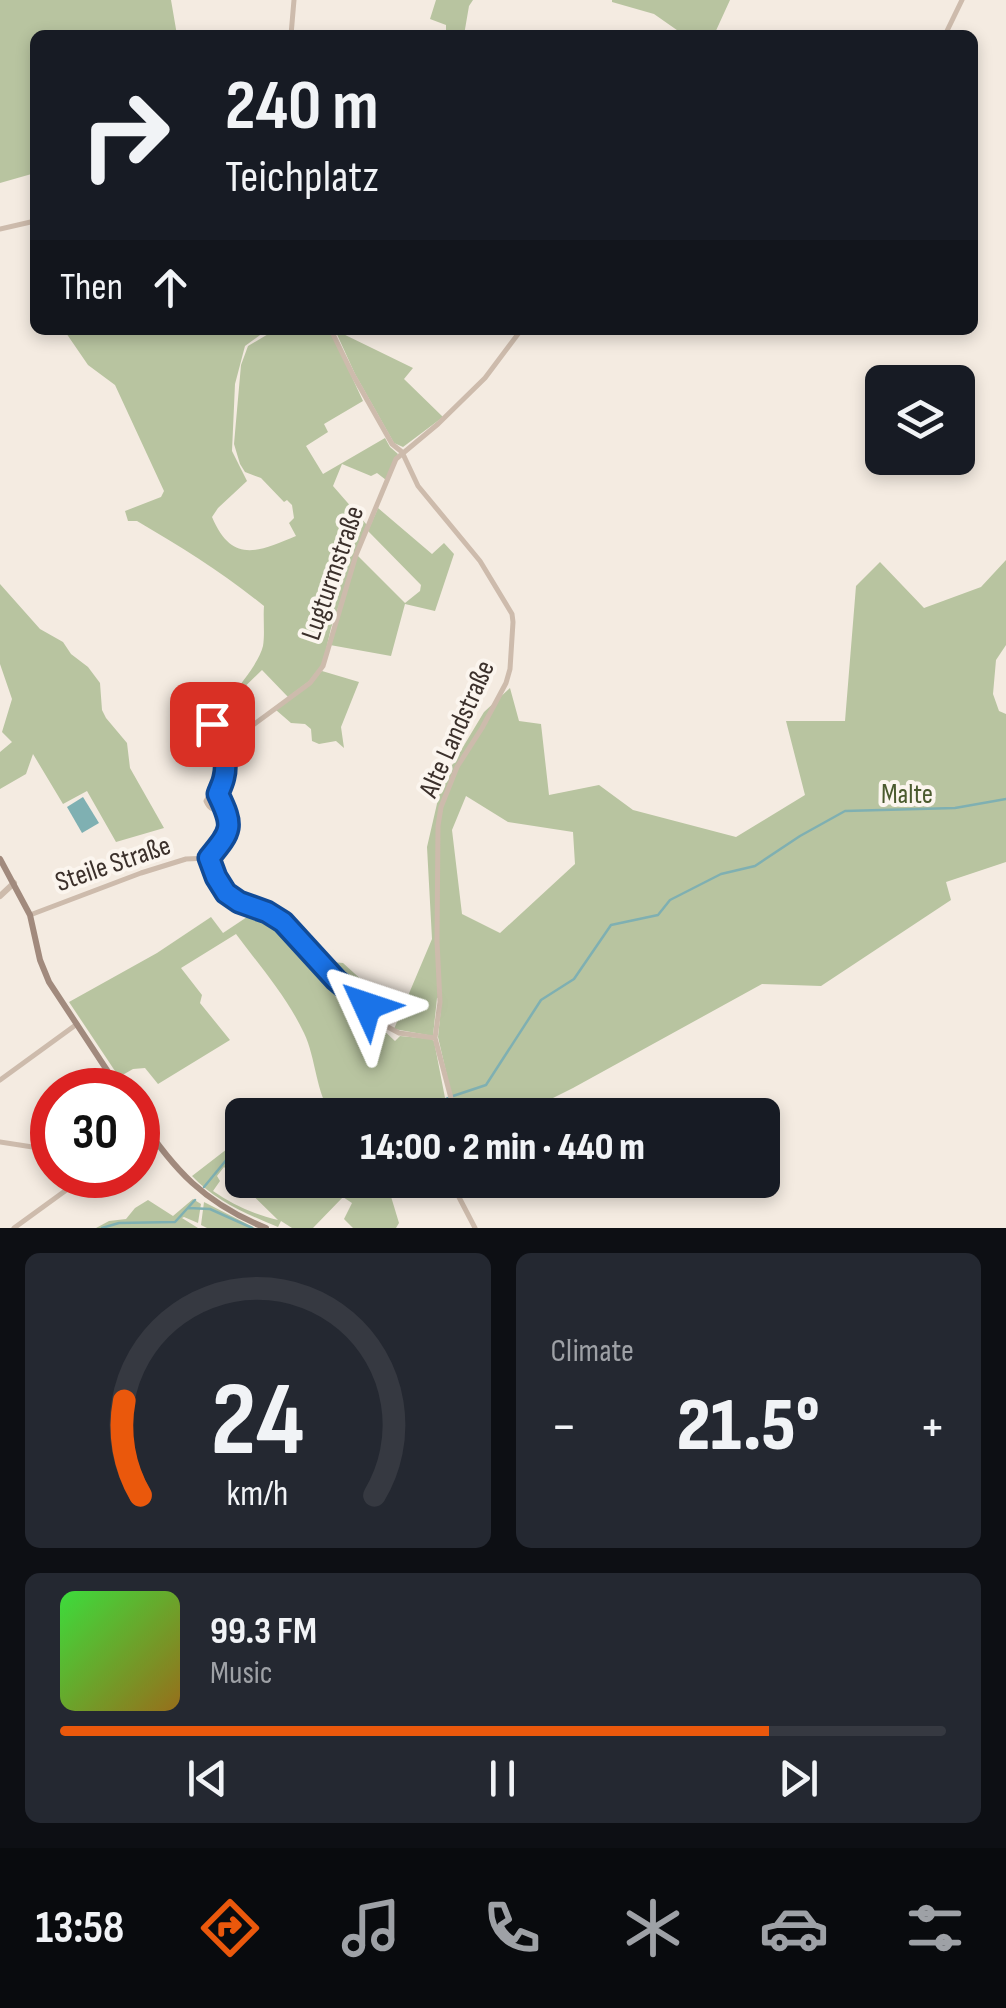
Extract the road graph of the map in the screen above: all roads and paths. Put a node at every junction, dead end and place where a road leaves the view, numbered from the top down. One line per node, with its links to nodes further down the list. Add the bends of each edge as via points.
1 (294, 0): 3 (street)
2 (962, 0): 4 (street)
3 (291, 30)
4 (947, 30)
5 (30, 222): 6 (street)
6 (0, 229)
7 (333, 335): 9 (street, Alte Landstraße)
8 (517, 335): 9 (street, via 485,378)
9 (402, 452): 11 (street, Lugturmstraße, via 356,555 320,673 249,729); 20 (street, Alte Landstraße, via 418,486 480,561 513,622 506,683 457,767 440,812)
10 (212, 724): 11 (street)
11 (225, 776): 13 (street, Lugturmstraße, via 218,794)
12 (208, 798): 13 (street, via 207,806)
13 (227, 812): 14 (street, via 230,831)
14 (209, 858): 18 (street, Steile Straße, via 186,859); 20 (street, via 226,893 283,922 386,1026)
15 (0, 859): 16 (main road)
16 (14, 883): 17 (street); 18 (main road)
17 (0, 896)
18 (30, 915): 19 (main road, via 44,971)
19 (77, 1024): 21 (main road); 22 (street)
20 (435, 1038): 23 (street, Alte Landstraße)
21 (106, 1068)
22 (0, 1080)
23 (450, 1098)
24 (0, 1142): 25 (street)
25 (30, 1147)
26 (160, 1148): 30 (main road, via 204,1194)
27 (55, 1198): 29 (street)
28 (459, 1198): 31 (street)
29 (14, 1228)
30 (266, 1228)
31 (475, 1228)

